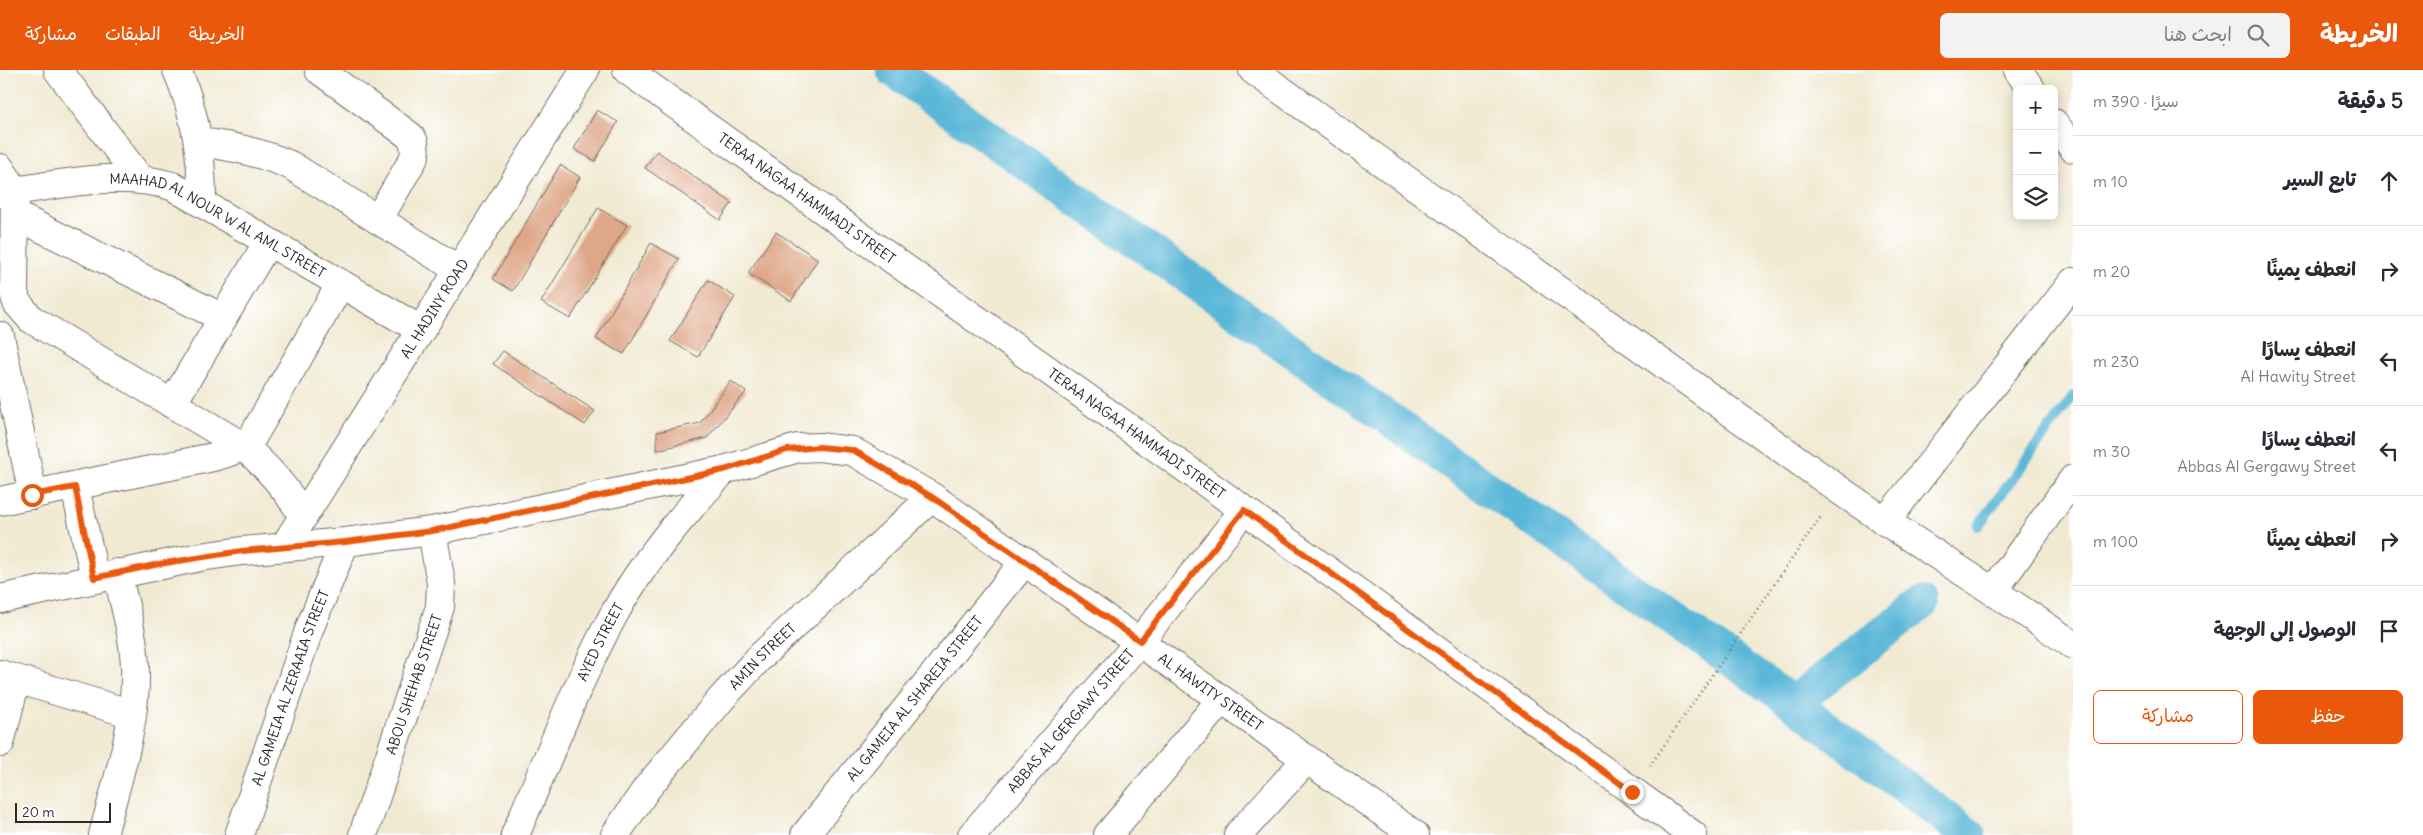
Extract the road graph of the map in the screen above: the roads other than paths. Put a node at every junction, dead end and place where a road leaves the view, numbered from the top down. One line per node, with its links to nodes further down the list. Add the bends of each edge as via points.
1 (58, 70): 13 (street)
2 (177, 70): 10 (street, via 189,100)
3 (319, 70): 16 (street, via 414,142 415,156)
4 (585, 70): 18 (street, AL HADINY ROAD)
5 (627, 70): 33 (street, TERAA NAGAA HAMMADI STREET)
6 (1253, 70): 35 (street)
7 (2018, 70): 8 (street)
8 (2027, 85)
9 (2058, 128): 11 (street)
10 (199, 142): 15 (street); 16 (street, via 230,145 268,156)
11 (2073, 148)
12 (0, 168): 14 (street)
13 (139, 178): 14 (street, MAAHAD AL NOUR W AL AML STREET, via 105,179); 15 (street, MAAHAD AL NOUR W AL AML STREET, via 172,186)
14 (10, 200): 21 (street); 22 (street)
15 (202, 203): 17 (street, MAAHAD AL NOUR W AL AML STREET)
16 (378, 220): 18 (street)
17 (268, 242): 20 (street, MAAHAD AL NOUR W AL AML STREET); 22 (street)
18 (459, 270): 23 (street, AL HADINY ROAD)
19 (2073, 282): 35 (street)
20 (340, 285): 23 (street, MAAHAD AL NOUR W AL AML STREET); 26 (street)
21 (7, 304): 25 (street, via 17,303 31,319)
22 (223, 318): 25 (street)
23 (421, 330): 34 (street, AL HADINY ROAD)
24 (0, 336): 30 (street)
25 (172, 404): 26 (street)
26 (244, 447): 29 (street, via 219,456); 34 (street, via 288,490)
27 (724, 470): 31 (street, AL HAWITY STREET, via 792,449 841,449 862,455); 36 (street, AL HAWITY STREET); 54 (street, AYED STREET, via 663,542 614,615)
28 (2073, 479): 41 (street)
29 (75, 487): 30 (street); 40 (street)
30 (32, 495): 32 (street)
31 (932, 497): 39 (street, AL HAWITY STREET); 55 (street, AMIN STREET, via 754,663 647,788)
32 (0, 501)
33 (1244, 510): 43 (street, ABBAS AL GERGAWY STREET); 60 (street, TERAA NAGAA HAMMADI STREET)
34 (303, 516): 38 (street, AL HADINY ROAD)
35 (1885, 522): 41 (street)
36 (432, 531): 37 (street, AL HAWITY STREET); 53 (street, ABOU SHEHAB STREET, via 441,582 440,607)
37 (345, 542): 38 (street, AL HAWITY STREET); 52 (street, AL GAMEIA AL ZERAAIA STREET, via 310,628)
38 (284, 547): 40 (street, AL HAWITY STREET, via 200,557)
39 (1025, 561): 43 (street, AL HAWITY STREET); 56 (street, AL GAMEIA AL SHAREIA STREET)
40 (106, 576): 42 (street, AL HAWITY STREET); 47 (street, via 128,621 135,665)
41 (1994, 590): 44 (street)
42 (0, 599)
43 (1140, 641): 46 (street, AL HAWITY STREET); 57 (street, ABBAS AL GERGAWY STREET)
44 (2073, 645)
45 (8, 677): 47 (street); 48 (street)
46 (1221, 700): 49 (street, AL HAWITY STREET); 58 (street)
47 (132, 714): 51 (street)
48 (0, 743)
49 (1307, 759): 50 (street, AL HAWITY STREET); 59 (street)
50 (1404, 832)
51 (102, 835)
52 (239, 835)
53 (363, 835)
54 (515, 835)
55 (615, 835)
56 (805, 835)
57 (972, 835)
58 (1108, 835)
59 (1238, 835)
60 (1693, 835)

